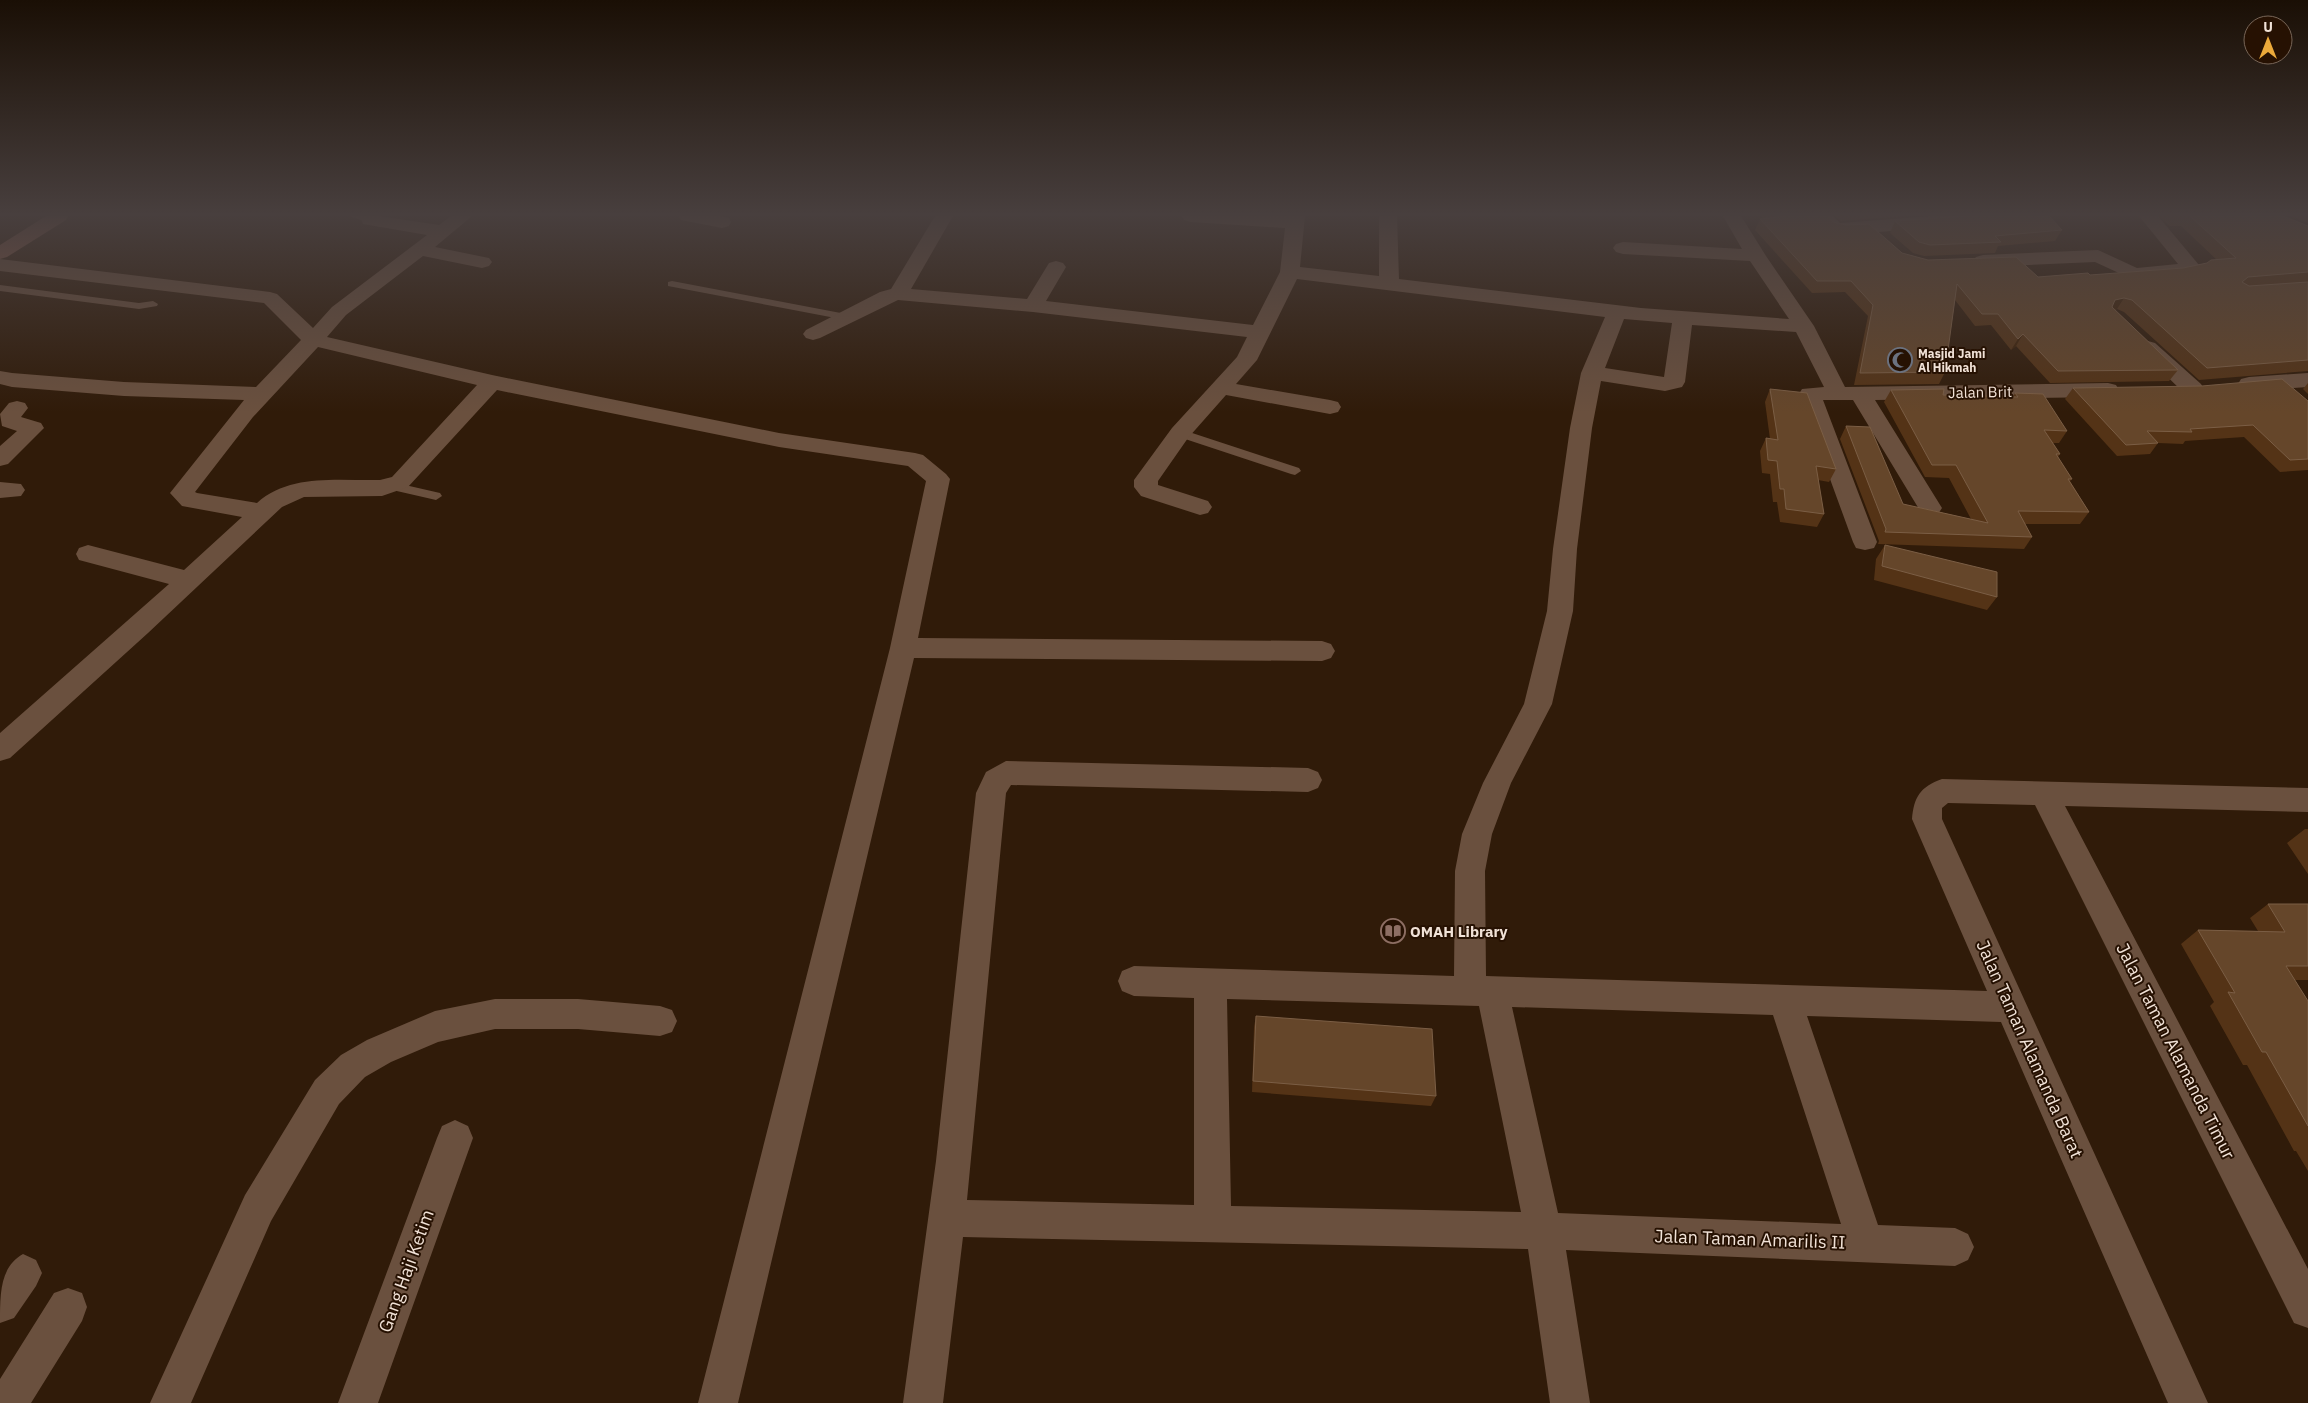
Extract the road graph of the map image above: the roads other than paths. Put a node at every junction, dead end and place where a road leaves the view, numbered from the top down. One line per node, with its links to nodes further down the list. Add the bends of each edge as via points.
1 (135, 281): 21 (street, via 270,298)
2 (377, 281): 21 (street, via 339,311)
3 (905, 281): 11 (street)
4 (1047, 281): 13 (street)
5 (1285, 281): 19 (street)
6 (1384, 281): 8 (street)
7 (1773, 281): 17 (street)
8 (1389, 282): 14 (street)
9 (672, 284): 15 (lane)
10 (0, 288): 12 (lane, via 139,306)
11 (898, 294): 13 (street); 15 (street, via 887,296)
12 (154, 304)
13 (1033, 306): 19 (street)
14 (1617, 312): 16 (street); 22 (street)
15 (846, 317): 20 (street)
16 (1683, 319): 17 (street); 22 (street, via 1674,382 1665,384)
17 (1804, 326): 32 (street)
18 (2130, 330): 27 (street)
19 (1259, 332): 28 (street, via 1246,360)
20 (813, 334)
21 (313, 340): 25 (street); 31 (street)
22 (1592, 373): 56 (street, via 1581,428 1560,611 1538,704 1497,783 1477,834 1470,870)
23 (0, 377): 31 (street, via 124,389)
24 (2308, 380): 26 (street)
25 (492, 382): 40 (street, via 406,477); 48 (street, via 780,440 915,460 938,479)
26 (2278, 382): 27 (street); 34 (street)
27 (2212, 387): 29 (street)
28 (1223, 388): 35 (street); 37 (street)
29 (2161, 388)
30 (2132, 389): 33 (street, Jalan Brit)
31 (263, 394): 44 (street, via 245,412 182,494 190,500)
32 (1838, 394): 33 (street, Jalan Brit); 45 (street, Jalan Brit, via 1810,395)
33 (1861, 394): 43 (street)
34 (2300, 401)
35 (1330, 407)
36 (17, 408): 38 (street, via 9,417 10,421 33,428)
37 (1180, 433): 39 (lane); 42 (street, via 1146,480 1146,487)
38 (0, 459)
39 (1295, 471)
40 (392, 486): 41 (lane); 44 (street, via 300,489 274,501)
41 (436, 496)
42 (1200, 507)
43 (1930, 508)
44 (261, 512): 47 (street)
45 (1865, 542)
46 (88, 554): 47 (street)
47 (189, 580): 50 (street)
48 (903, 648): 49 (street); 73 (street)
49 (1322, 651)
50 (0, 750)
51 (1308, 780): 61 (street, via 1006,773 996,780 991,792)
52 (2044, 793): 53 (street, Jalan Taman Alamanda Barat); 58 (street, Jalan Taman Alamanda Barat, via 1942,791 1928,803 1927,819); 69 (street, Jalan Taman Alamanda Timur)
53 (2308, 800)
54 (1134, 980): 55 (street)
55 (1210, 983): 56 (street); 62 (street)
56 (1481, 992): 57 (street); 63 (street)
57 (1784, 1001): 58 (street); 64 (street)
58 (2011, 1007): 76 (street, Jalan Taman Alamanda Barat)
59 (660, 1021): 71 (street, via 578,1014 495,1014 435,1028 379,1051 353,1066 327,1092 258,1208)
60 (455, 1138): 72 (street, Gang Haji Ketim)
61 (948, 1218): 62 (street, Jalan Taman Amarilis II); 74 (street)
62 (1213, 1224): 63 (street, Jalan Taman Amarilis II)
63 (1544, 1231): 64 (street, Jalan Taman Amarilis II); 75 (street)
64 (1866, 1244): 65 (street, Jalan Taman Amarilis II)
65 (1955, 1247)
66 (23, 1273): 67 (street)
67 (0, 1304)
68 (68, 1307): 70 (street)
69 (2308, 1309)
70 (8, 1403)
71 (170, 1403)
72 (358, 1403)
73 (718, 1403)
74 (923, 1403)
75 (1570, 1403)
76 (2188, 1403)

